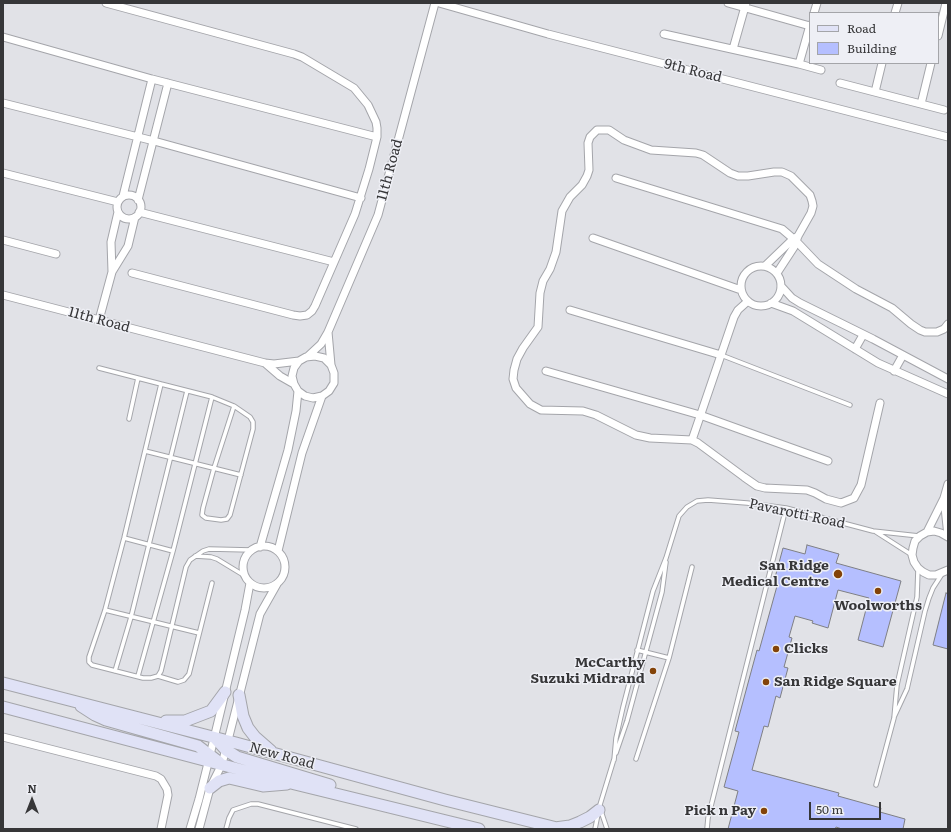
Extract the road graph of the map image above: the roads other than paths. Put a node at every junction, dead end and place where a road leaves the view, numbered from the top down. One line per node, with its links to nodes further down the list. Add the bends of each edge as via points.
1 (106, 3): 24 (street, via 302,57 360,94 376,122)
2 (435, 3): 53 (street, 11th Road, via 378,215)
3 (439, 3): 25 (street, 9th Road, via 564,38)
4 (728, 3): 6 (street)
5 (946, 3): 9 (street)
6 (746, 5): 7 (street); 12 (street)
7 (809, 26)
8 (809, 29): 13 (street)
9 (939, 32)
10 (664, 34): 12 (street)
11 (3, 36): 17 (street)
12 (733, 49): 13 (street)
13 (799, 64): 16 (street)
14 (882, 64): 20 (street)
15 (931, 64): 22 (street)
16 (821, 70)
17 (152, 79): 18 (street); 26 (street)
18 (168, 83): 24 (street); 27 (street)
19 (840, 83): 20 (street)
20 (875, 92): 22 (street)
21 (3, 103): 26 (street)
22 (921, 104): 23 (street)
23 (944, 110)
24 (377, 136): 31 (street)
25 (948, 137)
26 (138, 138): 27 (street); 30 (street)
27 (154, 142): 31 (street); 32 (street)
28 (3, 173): 33 (street)
29 (616, 178): 37 (street, via 777,226)
30 (123, 196): 32 (street, via 133,195); 33 (street)
31 (361, 198): 40 (street)
32 (138, 200): 35 (street, via 140,206)
33 (118, 202): 34 (street)
34 (118, 212): 35 (street, via 125,218); 42 (street, via 111,242)
35 (137, 214): 40 (street); 42 (street, via 128,246)
36 (593, 238): 46 (street)
37 (796, 238): 41 (street); 44 (street); 52 (street, via 809,256 825,269 892,308 920,330 937,332); 80 (street, via 811,213 812,200 790,176 782,172 738,176 696,153 651,150 624,140 609,130 597,130 590,136 589,170 582,185 570,197 562,212 556,252 540,293 538,327 523,348 514,370 516,388 530,404 541,410 583,411 636,435)
38 (3, 240): 39 (street)
39 (56, 254)
40 (334, 262): 43 (street, via 312,312 300,316)
41 (765, 266): 44 (street); 46 (street, via 749,270 742,279)
42 (112, 272): 51 (street)
43 (132, 273)
44 (777, 273): 45 (street)
45 (781, 286): 49 (street, via 779,296); 54 (street, via 800,304)
46 (741, 290): 48 (street)
47 (3, 295): 51 (street, 11th Road)
48 (748, 301): 49 (street, via 759,306); 56 (street, via 736,313)
49 (771, 304): 55 (street, via 793,311)
50 (570, 310): 56 (street)
51 (99, 320): 59 (street, 11th Road)
52 (948, 324)
53 (328, 332): 58 (street, 11th Road, via 321,344); 60 (street, 11th Road)
54 (863, 334): 55 (street); 57 (street)
55 (855, 349): 63 (street)
56 (721, 355): 76 (lane); 78 (street)
57 (903, 355): 63 (street); 64 (street)
58 (302, 359): 59 (street, 11th Road); 60 (street, via 315,356 324,358); 68 (street, via 294,368)
59 (265, 363): 68 (street, 11th Road)
60 (331, 365): 73 (street, via 334,383)
61 (99, 368): 65 (lane)
62 (546, 370): 78 (street)
63 (894, 371): 69 (street)
64 (938, 374): 66 (street); 69 (street)
65 (138, 378): 67 (lane); 79 (lane)
66 (948, 379)
67 (161, 384): 70 (lane); 81 (lane)
68 (294, 384): 71 (street)
69 (933, 387): 72 (street)
70 (187, 391): 74 (lane); 82 (lane)
71 (298, 391): 73 (street, via 313,398); 95 (street, via 288,450)
72 (948, 394)
73 (322, 396): 98 (street, via 302,453)
74 (212, 397): 77 (lane); 84 (lane)
75 (880, 403): 80 (street, via 861,485 854,498 841,503 826,500 807,490 757,486)
76 (850, 405)
77 (234, 406): 85 (lane); 86 (lane, via 253,422)
78 (700, 415): 80 (street); 83 (street)
79 (129, 419)
80 (692, 440)
81 (145, 451): 82 (lane); 93 (lane)
82 (170, 457): 84 (lane); 94 (lane)
83 (828, 461)
84 (194, 463): 85 (lane); 97 (lane)
85 (214, 468): 86 (lane); 86 (lane, via 203,508 202,515 206,518 227,519)
86 (241, 475)
87 (948, 484): 88 (street)
88 (944, 498): 91 (street); 92 (street)
89 (786, 508): 90 (lane, Pavarotti Road); 101 (lane, Pavarotti Road, via 722,500 697,501 679,516); 149 (lane)
90 (873, 531): 91 (lane, Pavarotti Road); 99 (lane, Pavarotti Road)
91 (924, 534): 92 (street, via 934,531); 99 (street, via 915,542)
92 (948, 537)
93 (124, 538): 94 (lane); 109 (lane)
94 (149, 544): 97 (lane); 110 (lane)
95 (260, 547): 96 (street); 98 (street)
96 (251, 550): 100 (lane, via 209,549); 105 (street, via 245,558)
97 (173, 551): 111 (lane)
98 (278, 551): 108 (street, via 285,568 283,577)
99 (912, 555): 103 (street)
100 (195, 556): 105 (lane, via 211,557); 112 (lane, via 186,567)
101 (666, 558): 114 (lane, via 653,592); 115 (lane, via 662,592)
102 (692, 567): 116 (lane)
103 (918, 568): 104 (street, via 930,575); 125 (lane, via 917,597 897,685)
104 (946, 571): 125 (lane, via 929,598 907,689)
105 (245, 576): 107 (street)
106 (212, 583): 113 (lane)
107 (250, 583): 108 (street, via 263,588); 121 (street, via 246,610)
108 (277, 584): 122 (street, via 260,614)
109 (105, 610): 110 (lane); 117 (lane, via 89,662)
110 (131, 617): 111 (lane); 117 (lane)
111 (153, 622): 112 (lane); 118 (lane)
112 (172, 626): 113 (lane); 119 (lane)
113 (199, 633): 119 (lane, via 189,674 184,680 178,682)
114 (637, 650): 115 (lane); 133 (lane, via 616,738)
115 (646, 653): 116 (lane); 133 (lane)
116 (669, 658): 132 (lane)
117 (115, 671): 118 (lane)
118 (138, 676): 119 (lane)
119 (158, 676)
120 (3, 683): 123 (main road)
121 (225, 692): 126 (main road, via 211,711 195,718 185,721); 128 (street)
122 (239, 695): 129 (street); 130 (main road, via 248,728)
123 (72, 701): 126 (main road); 131 (main road, via 95,716 198,746)
124 (3, 707): 131 (main road, New Road)
125 (894, 718): 136 (lane)
126 (153, 722): 128 (main road)
127 (3, 737): 141 (street, via 156,776 161,779 168,795)
128 (214, 737): 129 (main road); 131 (street)
129 (227, 745): 130 (main road, New Road); 134 (street); 138 (main road, via 237,757 347,791)
130 (275, 754): 140 (main road, New Road)
131 (209, 758): 134 (main road, New Road); 142 (street)
132 (636, 759)
133 (614, 760): 139 (lane)
134 (222, 764): 135 (main road, New Road); 137 (street)
135 (295, 784): 137 (main road, via 263,786 229,778 219,781); 138 (main road, New Road)
136 (876, 785)
137 (210, 788): 143 (street)
138 (389, 807): 146 (main road, New Road)
139 (599, 808): 140 (main road, via 590,818); 147 (lane); 148 (lane)
140 (558, 828)
141 (161, 829)
142 (190, 829)
143 (198, 829)
144 (226, 829): 145 (lane, via 233,810 258,804)
145 (356, 829)
146 (479, 829)
147 (595, 829)
148 (607, 829)
149 (707, 829)

